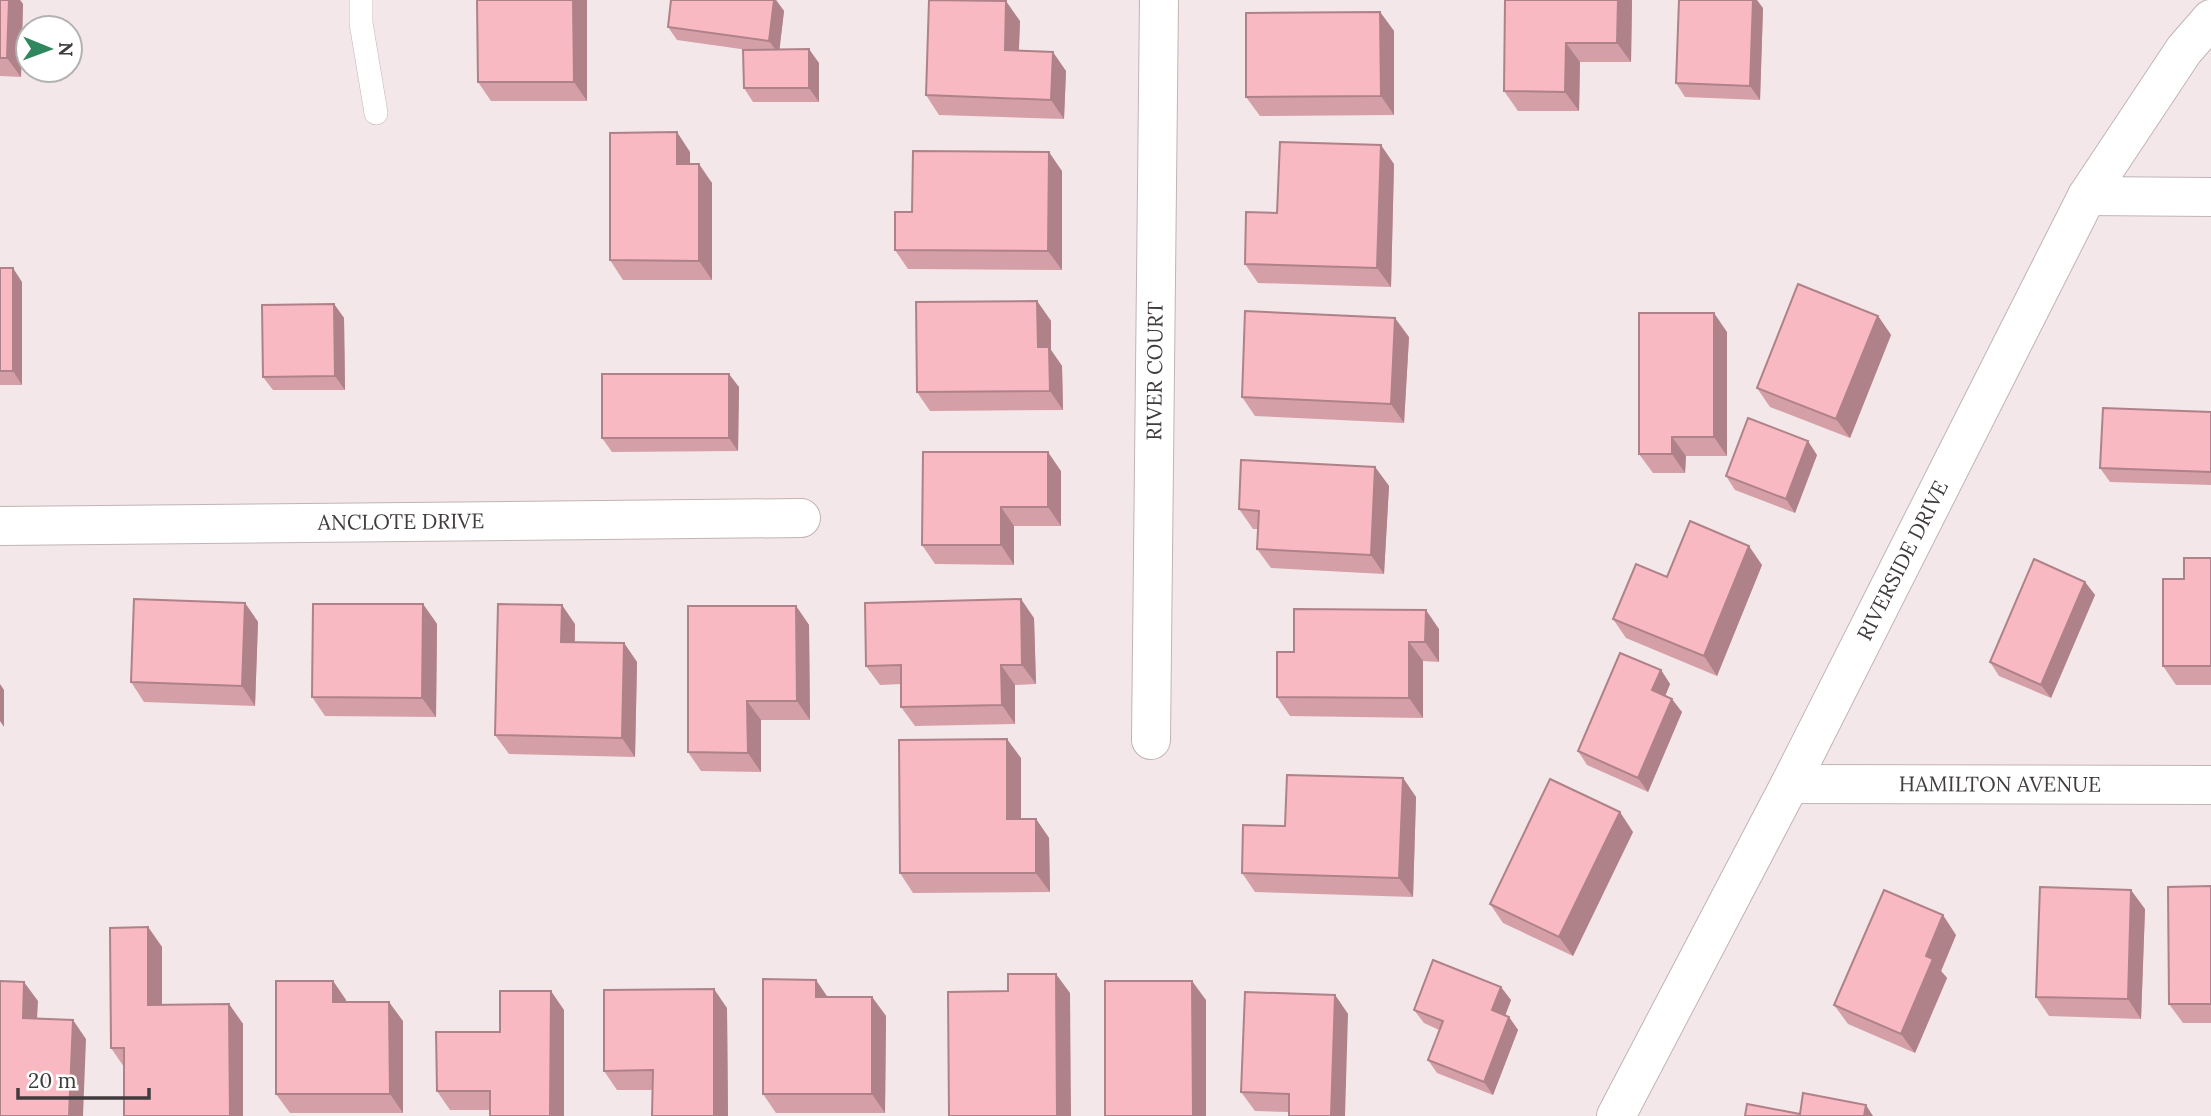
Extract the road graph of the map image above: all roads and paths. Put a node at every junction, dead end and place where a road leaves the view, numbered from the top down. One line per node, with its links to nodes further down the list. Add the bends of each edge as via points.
1 (361, 0): 4 (lane)
2 (1159, 0): 9 (street, RIVER COURT)
3 (2211, 19): 5 (street, RIVERSIDE DRIVE, via 2184,50)
4 (376, 113)
5 (2087, 196): 6 (street); 10 (street, RIVERSIDE DRIVE)
6 (2211, 197)
7 (801, 518): 8 (street, ANCLOTE DRIVE)
8 (0, 526)
9 (1150, 740)
10 (1790, 784): 11 (street, HAMILTON AVENUE); 12 (street, RIVERSIDE DRIVE)
11 (2211, 785)
12 (1616, 1116)

